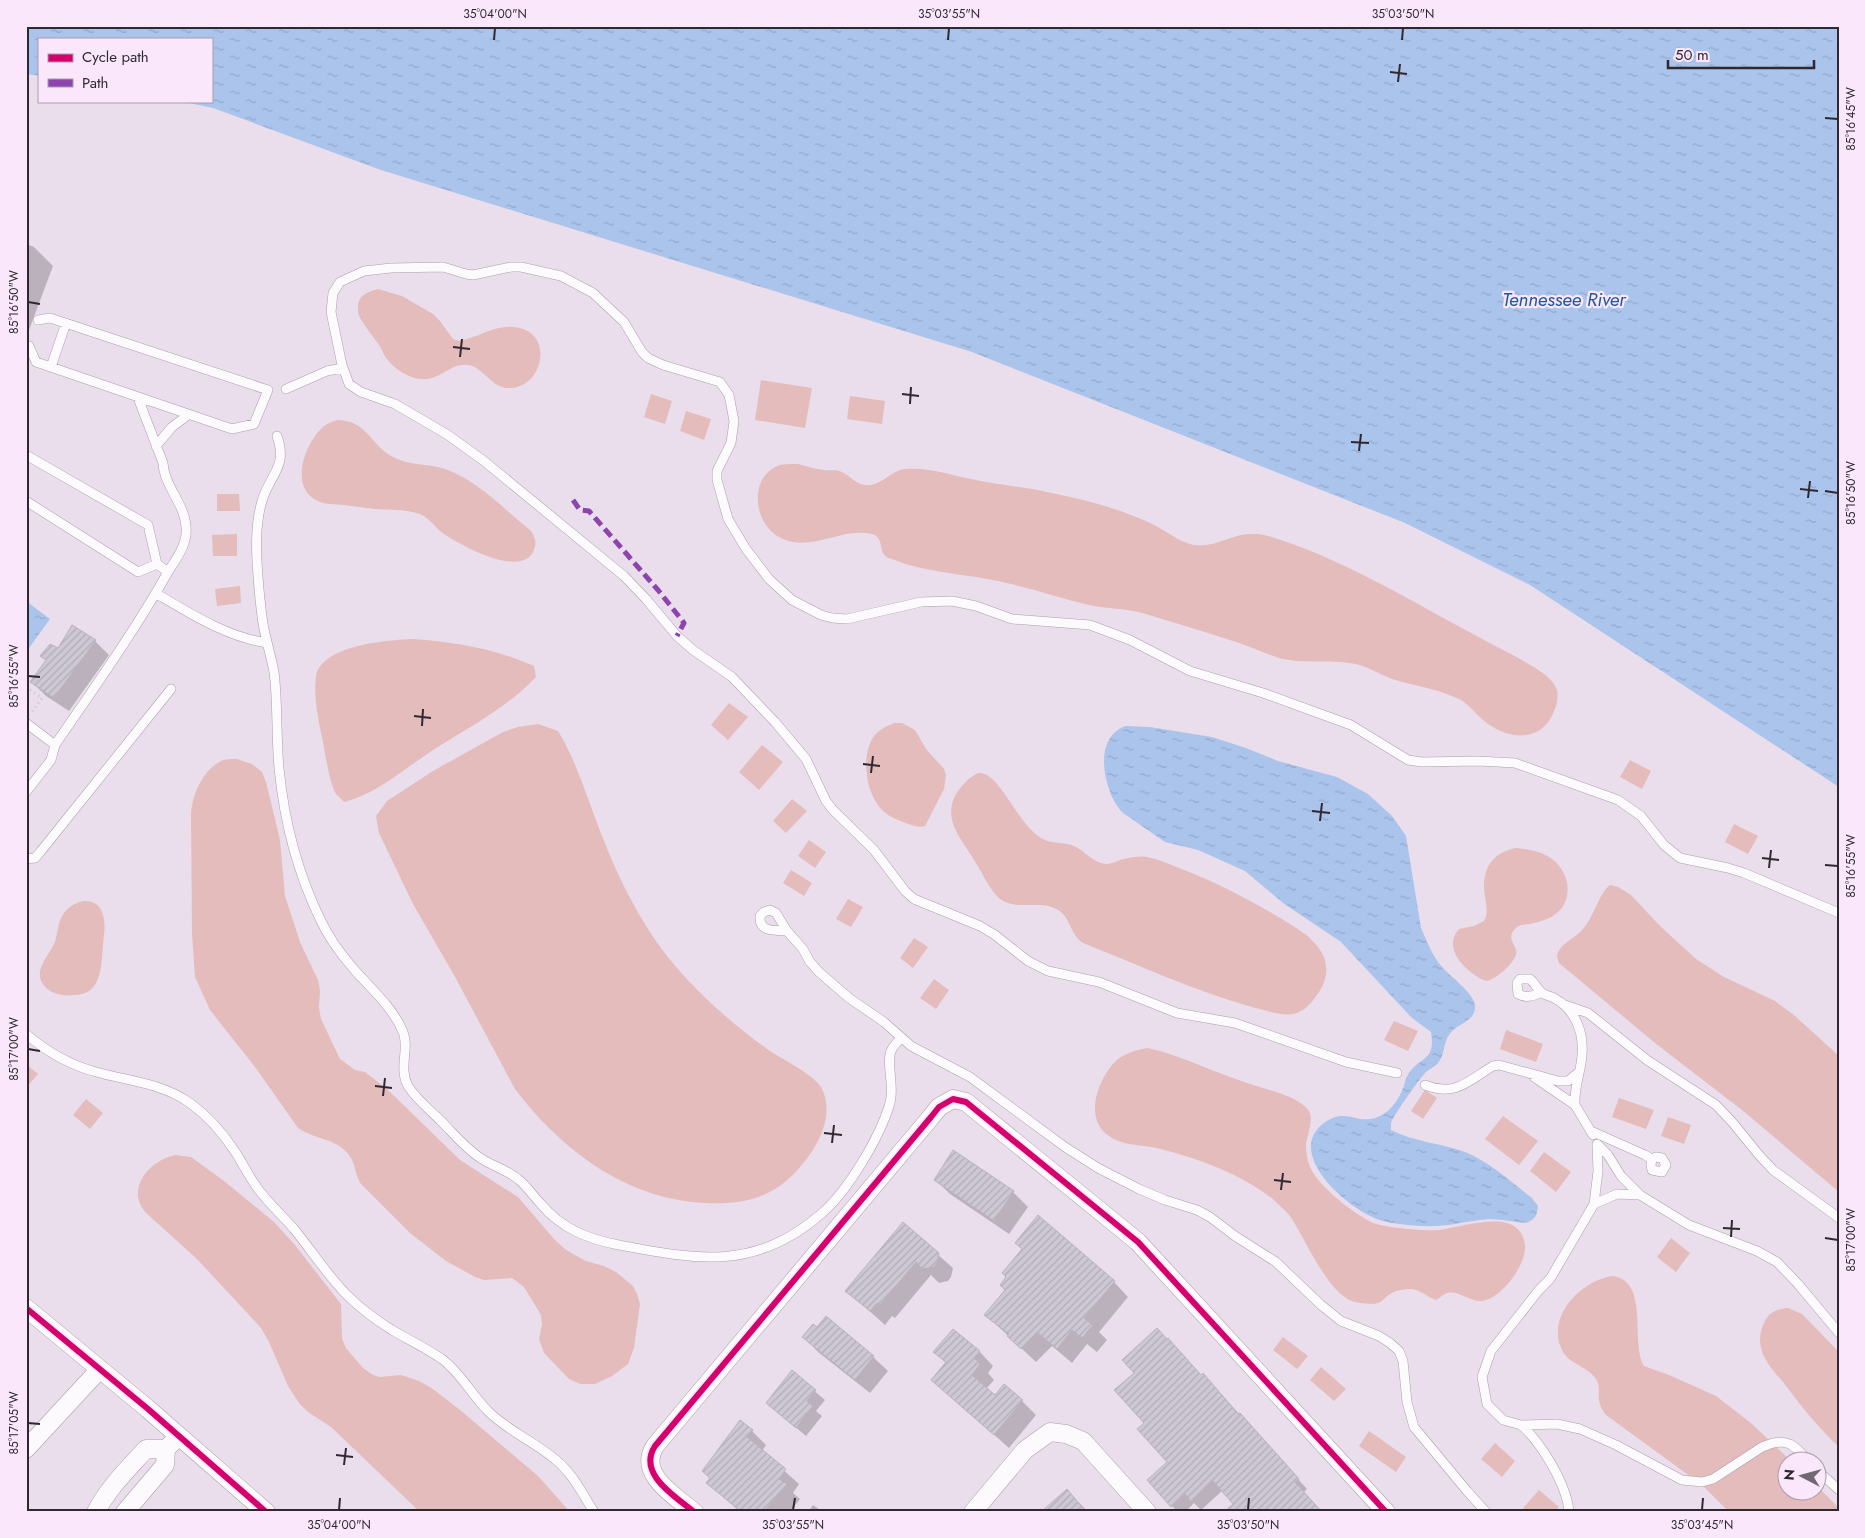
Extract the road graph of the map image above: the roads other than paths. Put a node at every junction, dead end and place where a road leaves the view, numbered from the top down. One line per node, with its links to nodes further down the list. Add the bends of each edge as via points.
1 (38, 320): 2 (lane, via 50,318)
2 (66, 323): 4 (lane); 8 (lane, via 268,390 254,424 232,429)
3 (29, 346): 4 (lane, via 36,362)
4 (51, 367): 7 (lane)
5 (343, 368): 6 (lane, via 327,371); 22 (lane, via 330,312 336,287 346,278 377,269 443,266 473,275 521,267 561,276 604,302 624,322 648,358 720,382 729,395 734,421 731,443 717,471 728,519 769,579 806,609 832,618 847,619 921,602 952,601 1012,619 1090,625 1124,637 1190,671 1351,725 1408,760 1515,763 1618,800 1641,816 1680,858 1744,873); 28 (lane, via 349,384 355,389 408,411 484,461 624,576 677,636 732,677 775,722 806,759 833,810 874,850 914,899 995,934 1028,961 1048,971 1099,982 1171,1011 1235,1023 1346,1062)
6 (286, 389)
7 (138, 398): 8 (lane); 10 (lane)
8 (188, 414): 10 (lane)
9 (277, 436): 16 (lane, via 282,449 280,461 262,502 257,535 258,583)
10 (156, 446): 14 (lane, via 186,527 185,540)
11 (26, 455): 13 (lane, via 148,525)
12 (26, 501): 13 (lane, via 138,572)
13 (158, 564): 14 (lane)
14 (168, 572): 15 (lane)
15 (157, 594): 16 (lane, via 215,626 240,637); 19 (lane)
16 (267, 643): 27 (lane, via 274,675 286,819 305,881 322,922 340,952 403,1030 406,1042 404,1070 410,1088 474,1154 515,1176 552,1216 570,1229 604,1242 719,1258 745,1255 789,1237 832,1204 867,1151 891,1100 888,1061 891,1050)
17 (170, 689): 21 (lane, via 41,851 35,858)
18 (28, 719): 19 (lane)
19 (55, 745): 20 (lane, via 50,760)
20 (26, 792)
21 (26, 859)
22 (1839, 913)
23 (787, 931): 27 (lane, via 819,972)
24 (1541, 992): 25 (lane)
25 (1565, 1005): 30 (lane, via 1575,1017 1580,1034 1582,1054); 38 (lane, via 1588,1013 1646,1060 1716,1105 1773,1170)
26 (26, 1034): 54 (lane, via 46,1050 72,1063 164,1089 181,1097 208,1119 235,1152 258,1189 346,1294 378,1320 452,1367 500,1421 564,1467)
27 (901, 1038): 59 (lane, via 924,1054 970,1076 1083,1159 1139,1189 1197,1210 1223,1226 1276,1262 1341,1321 1390,1343 1399,1351 1403,1361 1407,1402 1414,1426)
28 (1397, 1073)
29 (1527, 1073): 30 (lane, via 1564,1082); 31 (lane, via 1498,1065 1459,1088 1447,1090); 32 (lane)
30 (1578, 1073): 32 (lane)
31 (1425, 1085)
32 (1575, 1105): 33 (lane)
33 (1591, 1131): 34 (lane); 35 (lane)
34 (1597, 1144): 36 (lane); 37 (lane)
35 (1652, 1159)
36 (1640, 1195): 37 (lane, via 1617,1194); 40 (lane, via 1689,1225 1777,1262)
37 (1594, 1204): 43 (lane, via 1550,1279 1506,1331 1485,1365 1482,1377 1487,1404 1503,1420)
38 (1839, 1218)
39 (26, 1308): 41 (street)
40 (1839, 1333)
41 (100, 1369): 45 (street); 46 (street)
42 (1542, 1424): 43 (lane); 44 (lane); 48 (lane, via 1580,1429 1616,1444 1671,1475 1692,1482 1713,1479 1773,1443 1790,1444)
43 (1521, 1426): 44 (lane)
44 (1532, 1435): 60 (lane, via 1565,1494)
45 (179, 1436): 47 (street); 53 (street)
46 (26, 1449)
47 (166, 1449): 51 (street, via 146,1449 100,1502); 52 (street, via 165,1465)
48 (1799, 1450)
49 (1828, 1480): 50 (lane)
50 (1839, 1490)
51 (96, 1512)
52 (125, 1512)
53 (266, 1512)
54 (594, 1512)
55 (694, 1512): 58 (street, via 654,1477 649,1460 654,1446 931,1116 953,1099 966,1102 1138,1242)
56 (973, 1512): 57 (street, via 1025,1450 1050,1432 1082,1441)
57 (1147, 1512)
58 (1386, 1512)
59 (1486, 1512)
60 (1569, 1512)

